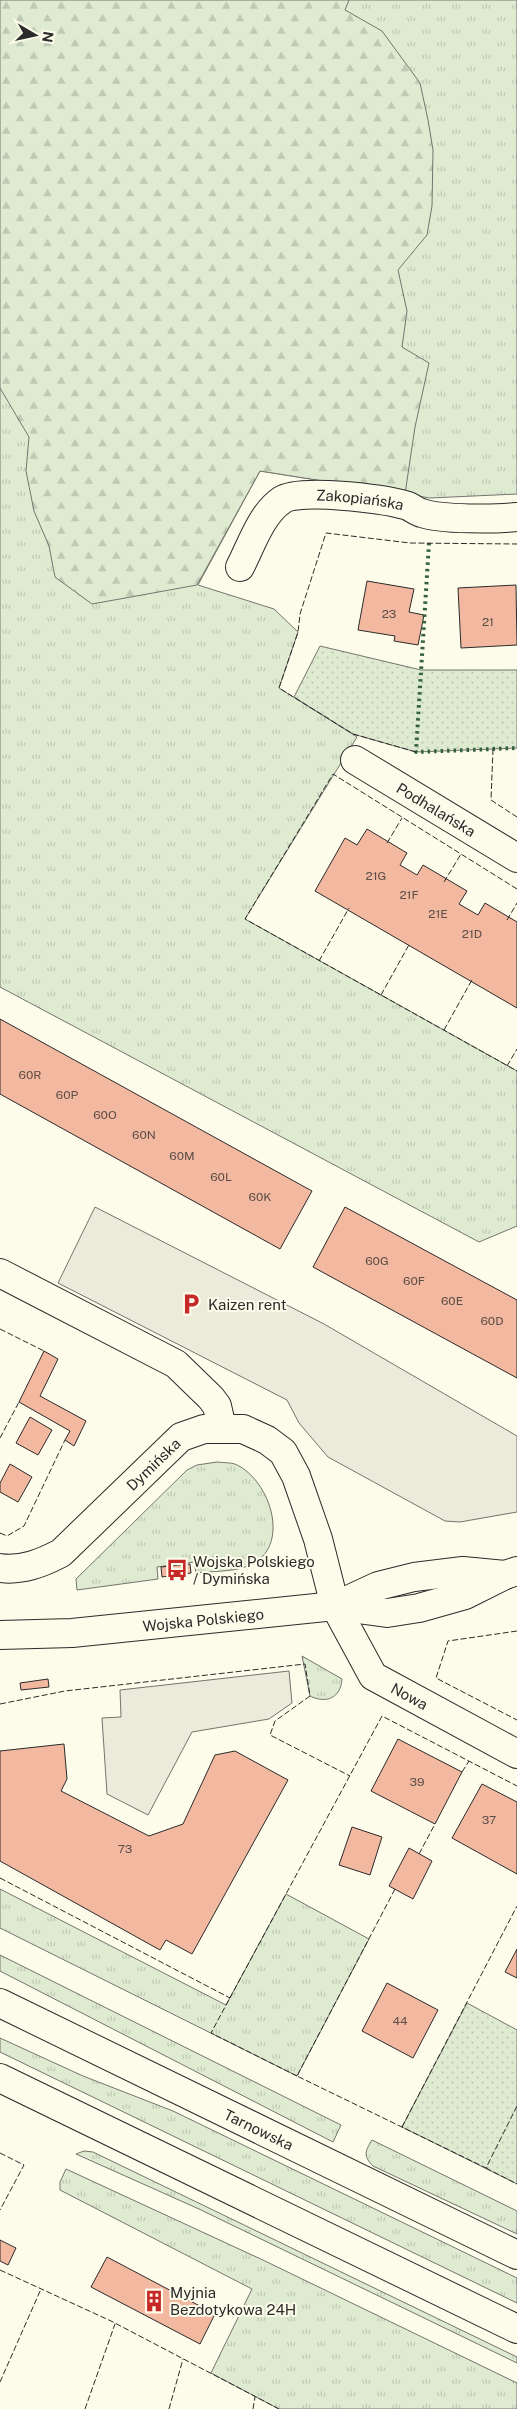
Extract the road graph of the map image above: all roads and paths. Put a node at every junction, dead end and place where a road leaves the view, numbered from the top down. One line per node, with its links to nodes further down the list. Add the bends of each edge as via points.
1 (517, 517): 2 (street, Zakopiańska, via 423,514 406,505 318,493 288,496 267,517)
2 (240, 567)
3 (355, 760): 4 (street, Podhalańska)
4 (517, 858)
5 (0, 1273): 6 (street, via 176,1364 212,1398)
6 (222, 1428): 7 (street, Dymińska, via 204,1429 181,1437 61,1553 19,1569); 9 (street, Dymińska, via 243,1429 267,1440 282,1452 296,1476 318,1539)
7 (0, 1568)
8 (511, 1573): 9 (street, Wojska Polskiego, via 465,1595 419,1608 387,1613)
9 (335, 1606): 10 (street, Wojska Polskiego); 13 (street, Nowa, via 373,1676)
10 (72, 1633): 11 (street, Wojska Polskiego); 12 (street, Wojska Polskiego)
11 (0, 1635)
12 (0, 1653)
13 (517, 1754)
14 (0, 2003): 16 (street, Tarnowska)
15 (0, 2078): 17 (street)
16 (517, 2254)
17 (517, 2329)

